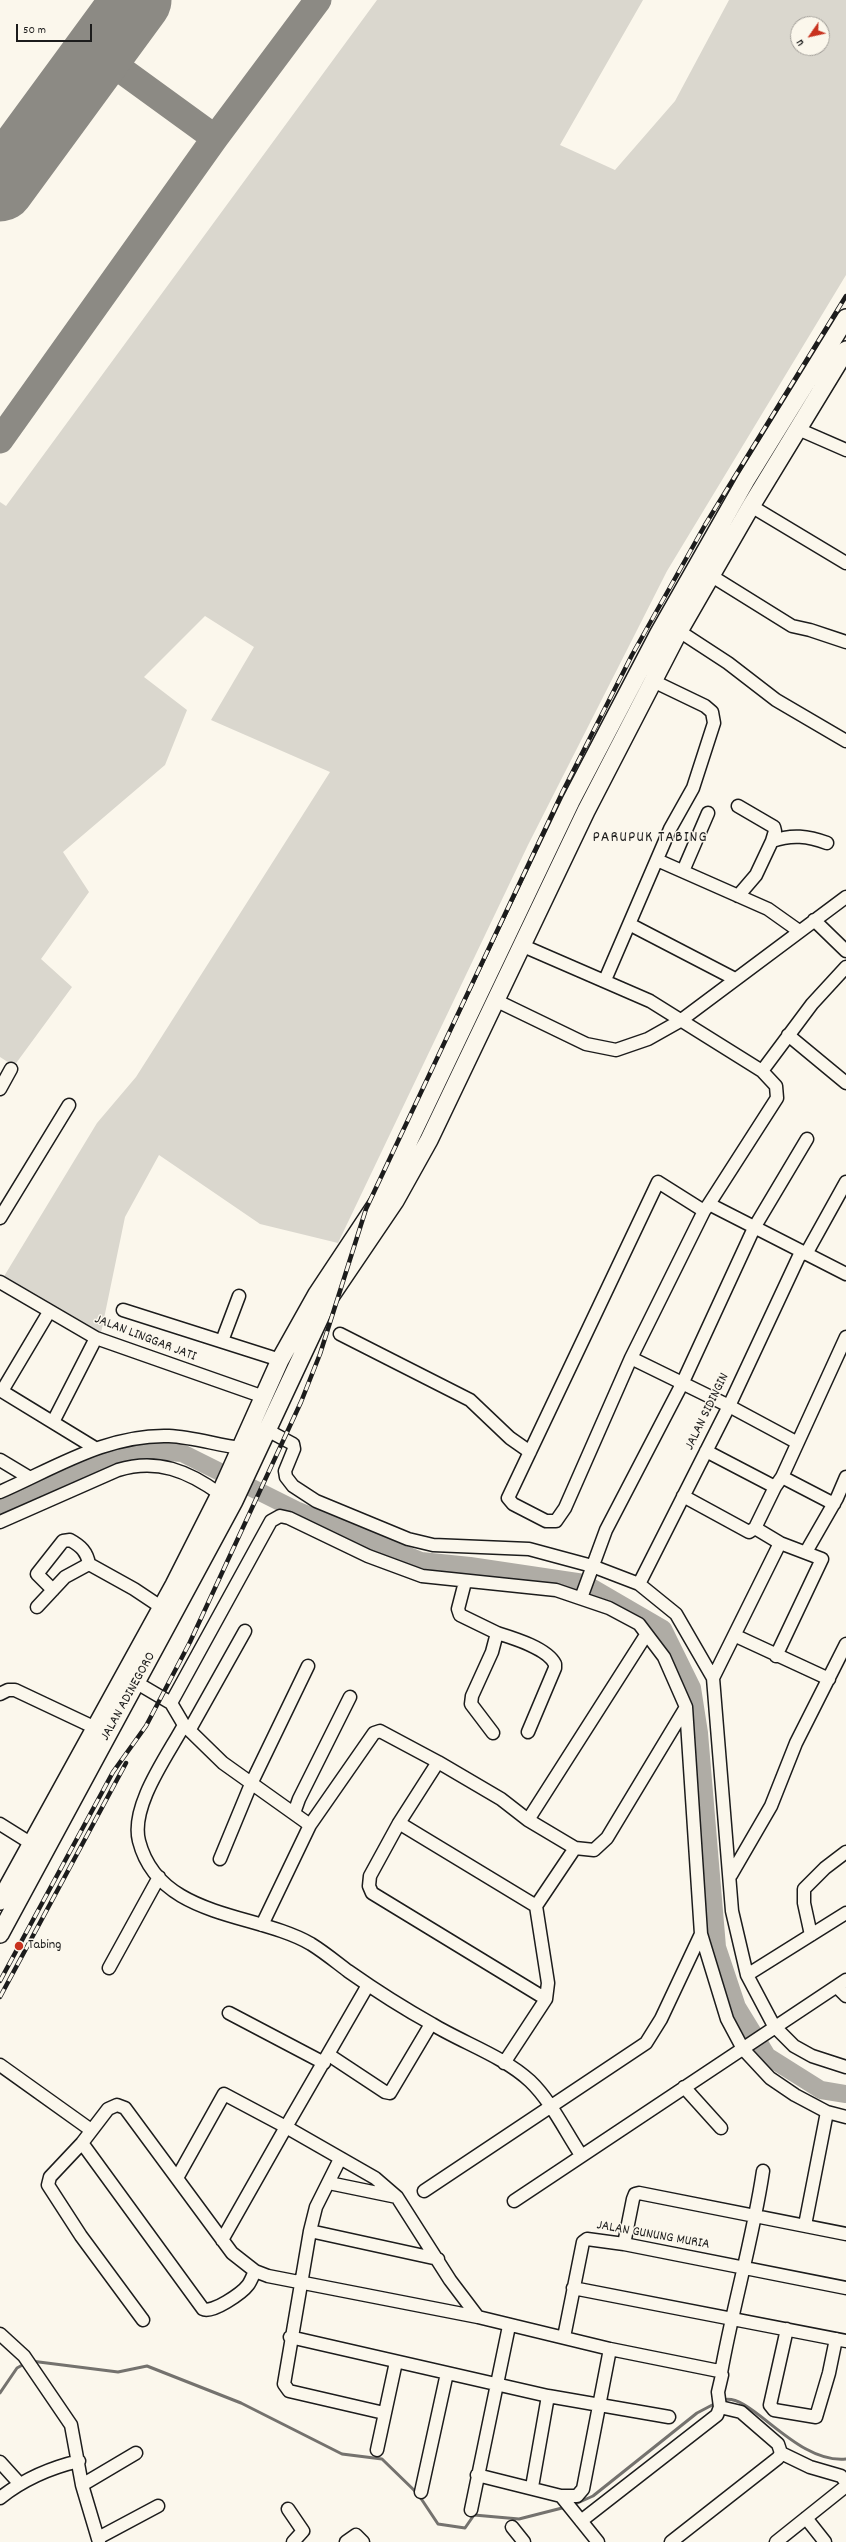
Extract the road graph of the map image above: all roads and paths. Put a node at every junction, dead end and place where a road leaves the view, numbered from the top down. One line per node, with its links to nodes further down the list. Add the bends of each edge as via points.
1 (846, 318): 5 (highway)
2 (846, 350): 3 (highway)
3 (798, 429): 4 (street); 6 (highway)
4 (846, 450)
5 (746, 480): 6 (highway); 14 (highway, via 659,633)
6 (762, 489): 7 (highway)
7 (750, 506): 8 (street); 9 (highway)
8 (846, 563)
9 (710, 575): 10 (highway); 11 (street, via 792,626)
10 (679, 631): 12 (highway); 13 (street, via 728,663 776,700)
11 (846, 642)
12 (653, 681): 16 (highway); 20 (street, via 705,706 715,719 693,788 670,829)
13 (846, 741)
14 (571, 801): 16 (highway); 42 (highway)
15 (738, 806): 18 (street, via 774,827 776,831)
16 (586, 811): 27 (highway)
17 (708, 813): 21 (street)
18 (772, 841): 19 (street, via 787,836 813,837); 22 (street, via 756,875)
19 (828, 843)
20 (657, 860): 21 (street); 25 (street)
21 (683, 871): 22 (street)
22 (738, 896): 26 (street, via 768,909)
23 (846, 897): 24 (street)
24 (814, 920): 26 (street); 28 (street)
25 (631, 925): 30 (street); 31 (street)
26 (799, 931): 30 (street)
27 (521, 945): 31 (street); 32 (highway)
28 (846, 951)
29 (846, 967): 34 (street)
30 (735, 979): 33 (street)
31 (605, 980): 33 (street, via 650,1001)
32 (495, 1000): 33 (street, via 586,1044 616,1050 648,1039); 42 (highway, via 429,1140)
33 (680, 1021): 36 (street)
34 (788, 1035): 36 (street); 37 (street)
35 (11, 1070): 38 (street)
36 (762, 1071): 43 (street, via 776,1086 777,1098)
37 (846, 1083)
38 (0, 1089)
39 (69, 1105): 44 (street)
40 (807, 1139): 45 (street)
41 (846, 1182): 46 (street, JALAN SIDINGIN)
42 (390, 1197): 57 (highway, via 317,1294); 63 (highway, via 328,1300)
43 (707, 1208): 45 (street); 56 (street); 67 (street, via 658,1182)
44 (0, 1218)
45 (754, 1228): 46 (street); 58 (street)
46 (804, 1253): 47 (street); 61 (street, JALAN SIDINGIN)
47 (846, 1274)
48 (0, 1282): 51 (street, JALAN LINGGAR JATI)
49 (239, 1296): 55 (street)
50 (123, 1310): 55 (street)
51 (49, 1312): 54 (street, JALAN LINGGAR JATI); 59 (street)
52 (340, 1334): 67 (street, via 470,1400 504,1433)
53 (846, 1337): 64 (street)
54 (96, 1338): 60 (street, JALAN LINGGAR JATI); 62 (street)
55 (222, 1341): 57 (street)
56 (631, 1358): 58 (street); 67 (street, via 565,1508 556,1521 546,1522 509,1501 508,1498)
57 (280, 1360): 60 (highway)
58 (682, 1384): 61 (street); 83 (street, via 606,1530)
59 (1, 1390): 62 (street)
60 (264, 1397): 68 (highway)
61 (729, 1406): 64 (street); 66 (street, JALAN SIDINGIN)
62 (53, 1422): 65 (street)
63 (267, 1430): 68 (highway); 83 (street, via 293,1444 294,1449 285,1471 286,1477 293,1486 316,1501 408,1539 433,1546 528,1549)
64 (796, 1442): 70 (street)
65 (95, 1448): 68 (street, via 131,1438 170,1436); 72 (street)
66 (706, 1451): 73 (street); 76 (street, JALAN SIDINGIN)
67 (530, 1452)
68 (244, 1453): 75 (highway, JALAN ADINEGORO)
69 (0, 1460): 72 (street)
70 (782, 1477): 73 (street); 77 (street)
71 (846, 1477): 77 (street)
72 (30, 1478): 74 (street)
73 (775, 1487): 79 (street)
74 (0, 1492)
75 (225, 1496): 78 (street, via 202,1481 170,1467 136,1465 118,1470); 89 (highway, JALAN ADINEGORO)
76 (683, 1496): 79 (street, via 744,1531 752,1532); 85 (street, JALAN SIDINGIN)
77 (839, 1501): 81 (street)
78 (0, 1522)
79 (755, 1528): 80 (street)
80 (780, 1543): 81 (street); 93 (street)
81 (806, 1552): 95 (street, via 822,1559)
82 (89, 1564): 86 (street, via 65,1577); 86 (street, via 88,1555 83,1548 70,1540 63,1541 37,1574); 89 (street)
83 (591, 1569): 85 (street); 87 (street)
84 (465, 1582): 87 (street, via 556,1590); 91 (street, via 458,1610 460,1615); 102 (street, via 422,1576 368,1556 280,1516 271,1521)
85 (639, 1584): 97 (street, via 676,1614)
86 (53, 1590): 88 (street)
87 (581, 1597): 92 (street, via 639,1624)
88 (37, 1607)
89 (168, 1611): 99 (highway, JALAN ADINEGORO); 105 (highway, JALAN ADINEGORO)
90 (245, 1631): 104 (street)
91 (497, 1633): 106 (street, via 519,1640 544,1653 555,1664); 107 (street, via 471,1704)
92 (646, 1635): 103 (street, via 664,1657); 111 (street)
93 (736, 1636): 95 (street); 97 (street)
94 (846, 1644): 98 (street)
95 (776, 1656): 98 (street)
96 (308, 1666): 109 (street)
97 (713, 1678): 119 (street)
98 (829, 1679): 119 (street, via 796,1743 771,1806)
99 (137, 1683): 102 (street); 105 (highway, JALAN ADINEGORO)
100 (0, 1694): 105 (street, via 15,1690)
101 (350, 1697): 110 (street)
102 (171, 1703): 104 (street)
103 (686, 1707): 116 (street, via 607,1838 594,1850); 126 (street)
104 (187, 1727): 109 (street, via 216,1757); 120 (street, via 145,1797 137,1832 140,1844)
105 (103, 1731): 115 (highway, JALAN ADINEGORO); 125 (highway, JALAN ADINEGORO)
106 (528, 1732)
107 (493, 1733)
108 (438, 1762): 111 (street, via 501,1799); 112 (street); 114 (street, via 380,1731 374,1733)
109 (252, 1784): 110 (street); 118 (street)
110 (294, 1813): 114 (street)
111 (528, 1820): 116 (street)
112 (399, 1823): 122 (street); 133 (street, via 370,1876 369,1886 372,1892)
113 (0, 1824): 115 (street)
114 (310, 1825): 124 (street)
115 (32, 1844): 121 (highway, JALAN ADINEGORO)
116 (576, 1848): 122 (street)
117 (846, 1852): 127 (street, via 820,1872 804,1889 804,1903)
118 (220, 1859)
119 (731, 1875): 129 (street, via 732,1911)
120 (159, 1877): 124 (street, via 178,1894 196,1904 222,1915); 128 (street)
121 (0, 1901)
122 (536, 1906): 133 (street, via 548,1983)
123 (846, 1913): 127 (street)
124 (262, 1925): 131 (street, via 292,1934 313,1945)
125 (0, 1934)
126 (701, 1934): 137 (street, via 725,2013); 143 (street, via 661,2019 646,2043)
127 (811, 1935): 129 (street)
128 (109, 1968)
129 (747, 1975): 136 (street)
130 (841, 1983): 132 (street); 136 (street)
131 (368, 1985): 135 (street); 138 (street)
132 (846, 1996)
133 (546, 1999): 139 (street)
134 (229, 2013): 138 (street)
135 (431, 2024): 138 (street, via 390,2093); 139 (street)
136 (772, 2028): 137 (street); 141 (street, via 794,2046 812,2056)
137 (745, 2047): 142 (street); 144 (street, via 770,2078 795,2096)
138 (326, 2059): 146 (street)
139 (504, 2063): 143 (street, via 530,2082)
140 (0, 2065): 148 (street)
141 (846, 2068)
142 (684, 2087): 147 (street); 150 (street)
143 (550, 2108): 150 (street); 155 (street)
144 (828, 2112): 145 (street); 159 (street)
145 (846, 2117)
146 (286, 2127): 151 (street); 153 (street, via 224,2094); 162 (street)
147 (721, 2128)
148 (91, 2130): 149 (street); 153 (street, via 108,2109 117,2105 125,2108)
149 (82, 2143): 166 (street, via 203,2309 211,2310 243,2291 250,2284); 172 (street, via 50,2177 48,2185 77,2230)
150 (581, 2155): 157 (street)
151 (340, 2159): 154 (street); 156 (street, via 375,2178)
152 (763, 2171): 158 (street)
153 (177, 2178): 162 (street)
154 (329, 2183): 156 (street); 160 (street, via 316,2207)
155 (424, 2191)
156 (397, 2197): 164 (street)
157 (514, 2201)
158 (756, 2216): 159 (street); 163 (street, via 639,2193 633,2198); 165 (street)
159 (805, 2225): 161 (street)
160 (310, 2231): 164 (street); 167 (street)
161 (846, 2234)
162 (222, 2240): 166 (street, via 232,2253)
163 (624, 2244): 165 (street, JALAN GUNUNG MURIA); 168 (street, JALAN GUNUNG MURIA, via 587,2239 583,2242)
164 (438, 2259): 170 (street)
165 (744, 2267): 169 (street, JALAN GUNUNG MURIA); 171 (street)
166 (255, 2271): 167 (street)
167 (302, 2282): 170 (street); 176 (street)
168 (573, 2288): 171 (street); 177 (street, JALAN GUNUNG MURIA)
169 (846, 2288)
170 (478, 2317): 173 (street)
171 (730, 2318): 174 (street); 181 (street)
172 (143, 2320)
173 (509, 2326): 177 (street); 183 (street)
174 (787, 2329): 178 (street); 178 (street, via 770,2404 774,2410 791,2415 816,2417)
175 (0, 2334): 192 (street, via 24,2356 71,2425)
176 (290, 2337): 180 (street); 187 (street, via 285,2388)
177 (564, 2337): 179 (street)
178 (841, 2340)
179 (610, 2349): 181 (street, via 704,2367); 185 (street)
180 (396, 2362): 182 (street); 187 (street)
181 (721, 2373): 186 (street, via 718,2392)
182 (447, 2374): 183 (street); 200 (street)
183 (498, 2383): 184 (street); 194 (street)
184 (548, 2396): 185 (street); 199 (street)
185 (600, 2405): 188 (street); 202 (street, via 583,2489)
186 (720, 2406): 191 (street, via 741,2412 778,2444); 207 (street, via 717,2415)
187 (384, 2413): 189 (street)
188 (668, 2417)
189 (377, 2450)
190 (136, 2453): 197 (street)
191 (781, 2453): 195 (street, via 810,2467 841,2476); 215 (street, via 778,2458)
192 (79, 2461): 196 (street); 197 (street)
193 (0, 2462): 196 (street)
194 (478, 2475): 199 (street); 205 (street)
195 (846, 2482)
196 (19, 2483): 201 (street)
197 (82, 2485): 209 (street)
198 (846, 2486): 206 (street)
199 (532, 2487): 202 (street)
200 (421, 2492)
201 (0, 2498)
202 (566, 2502): 207 (street)
203 (158, 2506): 209 (street)
204 (288, 2509): 210 (street, via 303,2531)
205 (471, 2510)
206 (806, 2518): 216 (street); 217 (street)
207 (581, 2521): 214 (street)
208 (512, 2527): 213 (street)
209 (98, 2540)
210 (293, 2542)
211 (346, 2542): 212 (street, via 356,2535)
212 (363, 2542)
213 (524, 2542)
214 (598, 2542)
215 (671, 2542)
216 (776, 2542)
217 (825, 2542)

